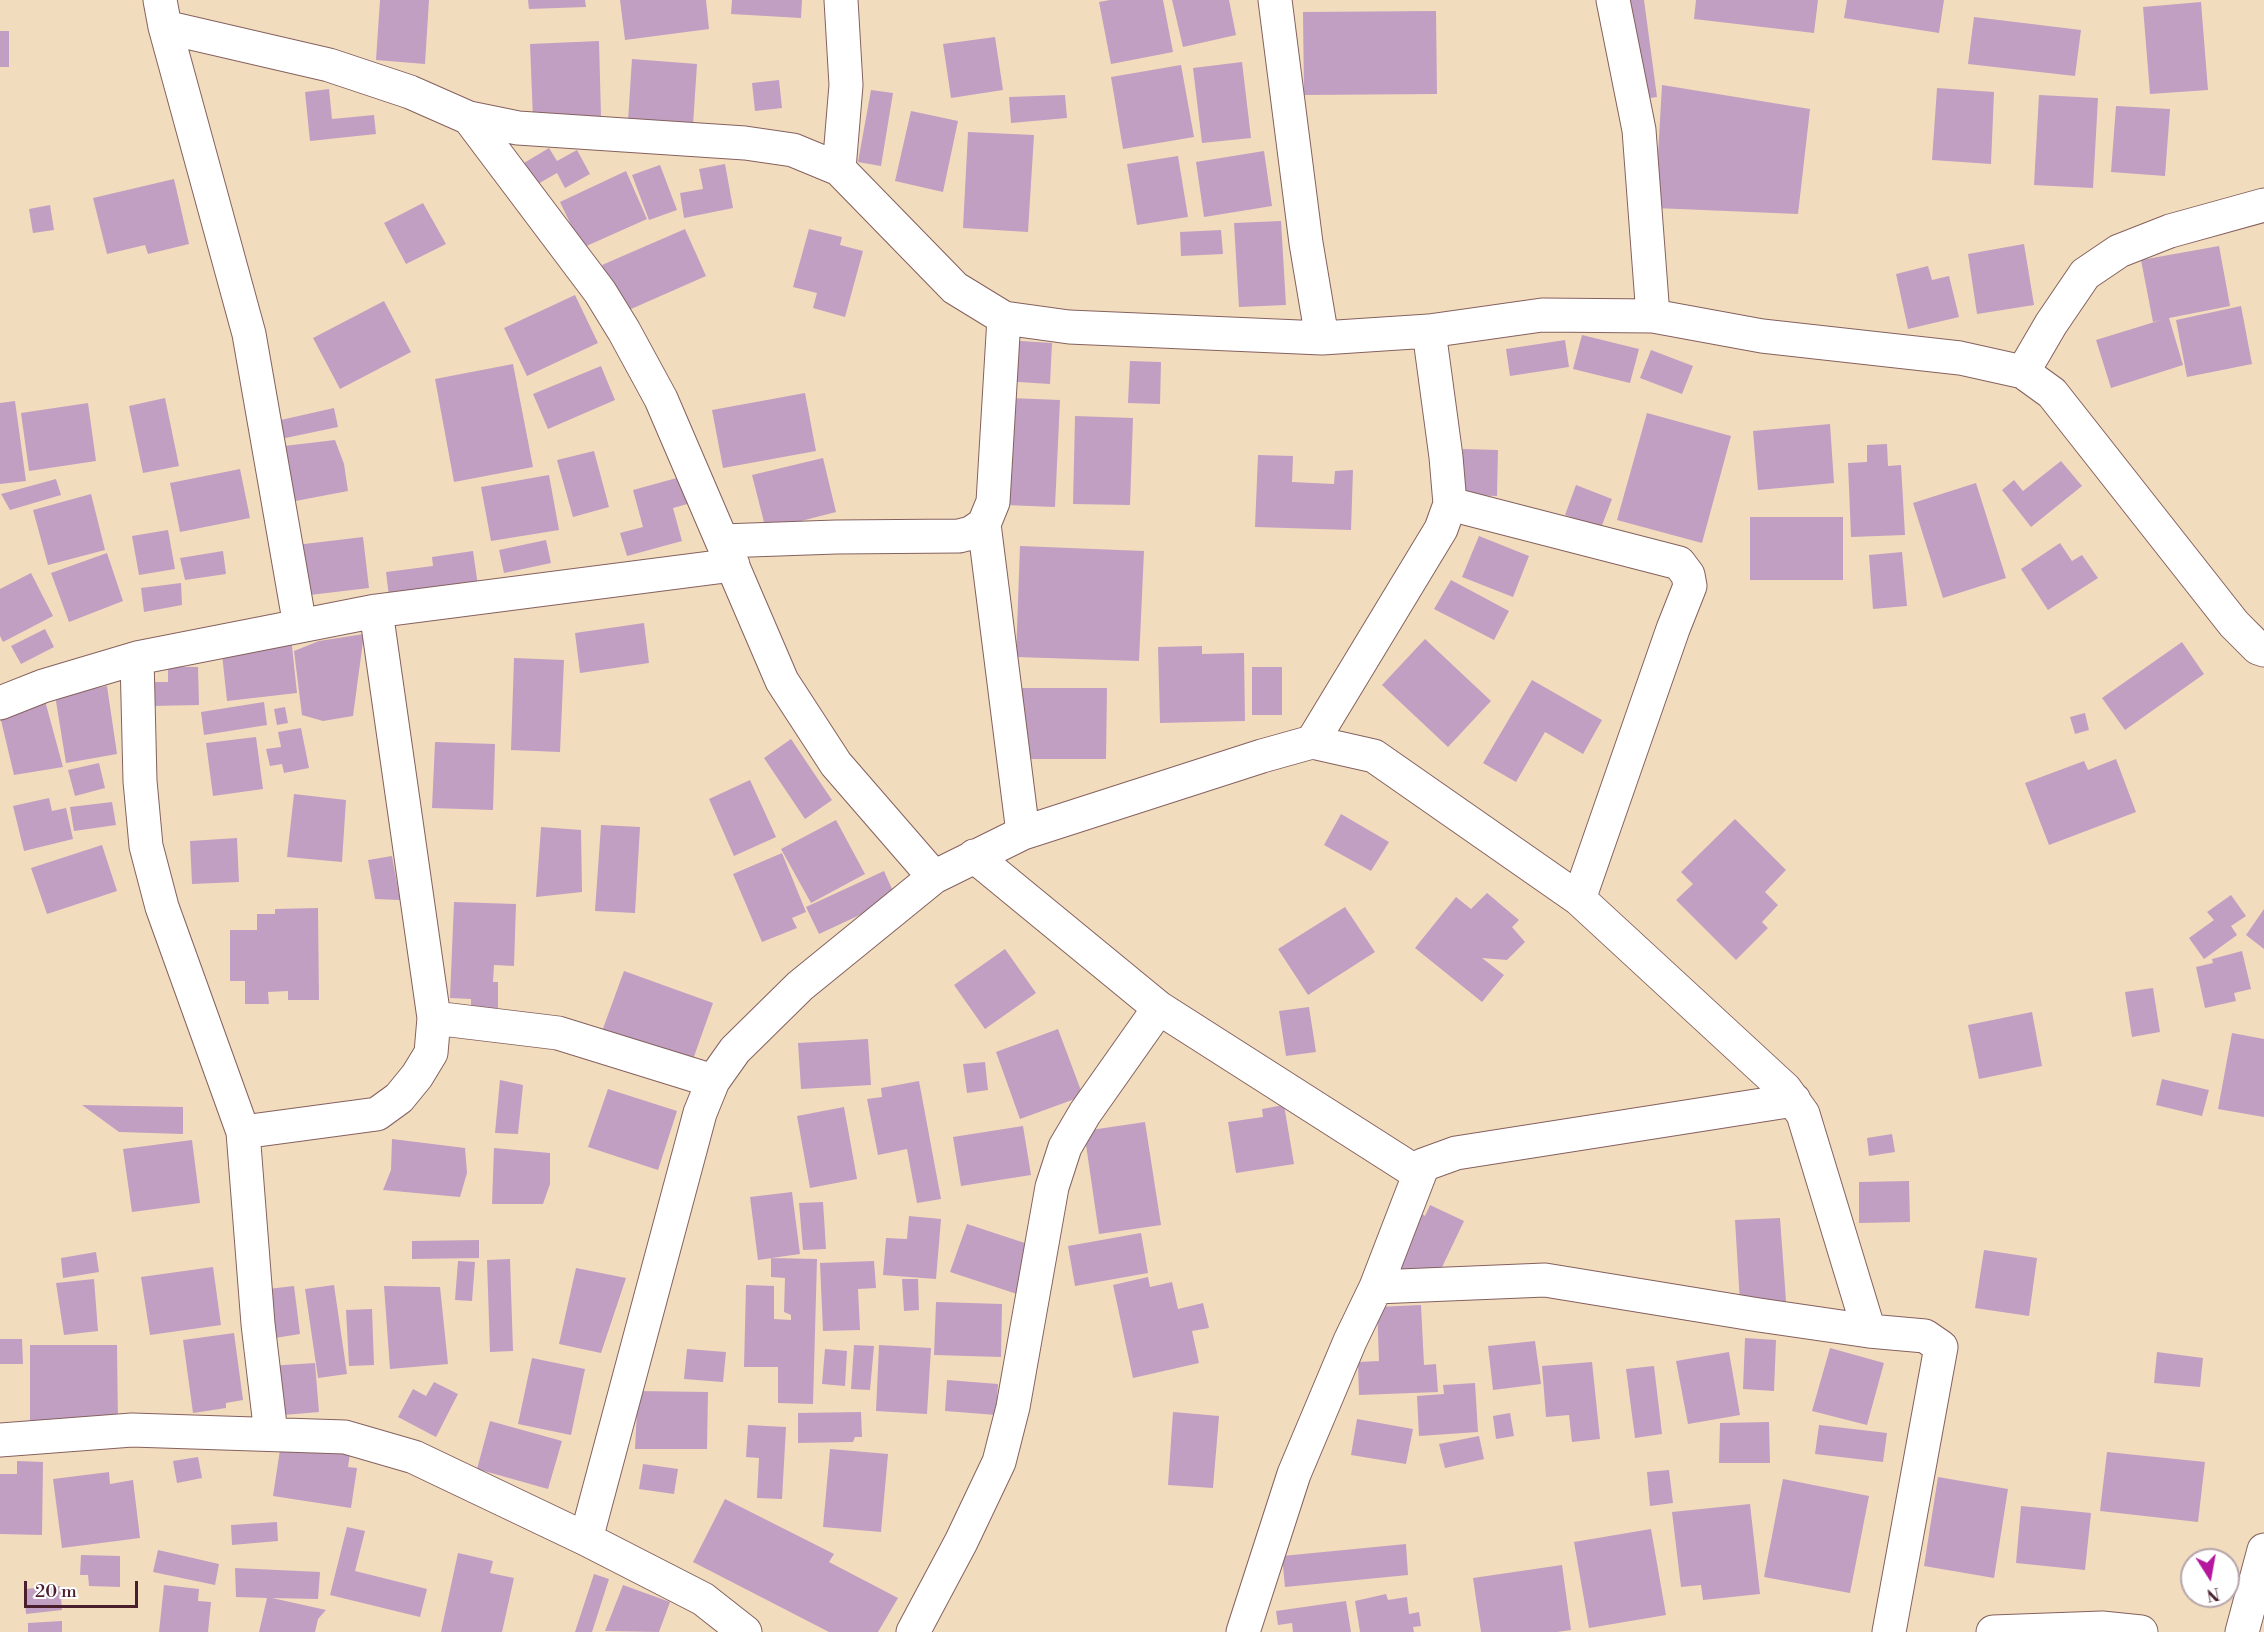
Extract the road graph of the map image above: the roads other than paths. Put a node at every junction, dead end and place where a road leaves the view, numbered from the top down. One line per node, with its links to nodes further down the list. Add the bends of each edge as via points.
1 (841, 0): 6 (street, via 846,85)
2 (1275, 0): 11 (street)
3 (1613, 0): 8 (street, via 1639,130)
4 (163, 14): 5 (street, via 410,92); 17 (street, via 249,334)
5 (469, 118): 6 (street, via 518,128 745,143 793,150); 15 (street, via 600,292 624,332 661,399)
6 (839, 169): 9 (street, via 956,288)
7 (2264, 205): 12 (street, via 2170,231 2119,251 2085,274)
8 (1653, 316): 10 (street, via 1542,315); 12 (street, via 1762,336 1960,358)
9 (1004, 318): 11 (street, via 1069,327); 14 (street, via 993,502)
10 (1429, 331): 11 (street); 13 (street)
11 (1322, 338)
12 (2024, 372): 18 (street, via 2052,393 2234,624)
13 (1450, 504): 21 (street, via 1441,530); 25 (street, via 1679,563 1688,575 1690,586)
14 (984, 524): 15 (street, via 959,536 836,537); 22 (street)
15 (727, 553): 16 (street); 24 (street, via 782,681 836,764)
16 (376, 612): 17 (street); 27 (street)
17 (300, 626): 19 (street)
18 (2264, 650)
19 (137, 658): 20 (street); 30 (street, via 146,846 162,908)
20 (0, 703)
21 (1312, 742): 22 (street); 25 (street, via 1374,756)
22 (1023, 833): 23 (street)
23 (975, 856): 24 (street); 26 (street)
24 (934, 877): 28 (street, via 800,986 735,1050)
25 (1580, 898): 29 (street)
26 (1159, 1008): 31 (street); 39 (street, via 1065,1147 1052,1187 1013,1407 999,1462)
27 (434, 1018): 28 (street, via 558,1033); 30 (street, via 431,1053 399,1098 377,1114)
28 (713, 1081): 36 (street, via 700,1113)
29 (1794, 1100): 31 (street, via 1456,1153 1423,1165); 33 (street, via 1803,1114)
30 (243, 1132): 34 (street)
31 (1419, 1174): 32 (street)
32 (1376, 1287): 33 (street, via 1545,1280); 40 (street, via 1293,1474)
33 (1869, 1331): 41 (street, via 1925,1336 1941,1347)
34 (271, 1434): 35 (street, via 132,1430); 36 (street, via 345,1437 414,1457)
35 (0, 1440)
36 (586, 1539): 38 (street, via 703,1599)
37 (2264, 1550): 44 (street)
38 (745, 1632)
39 (913, 1632)
40 (1243, 1632)
41 (1889, 1632)
42 (1993, 1632): 43 (street, via 2102,1628)
43 (2141, 1632)
44 (2242, 1632)

